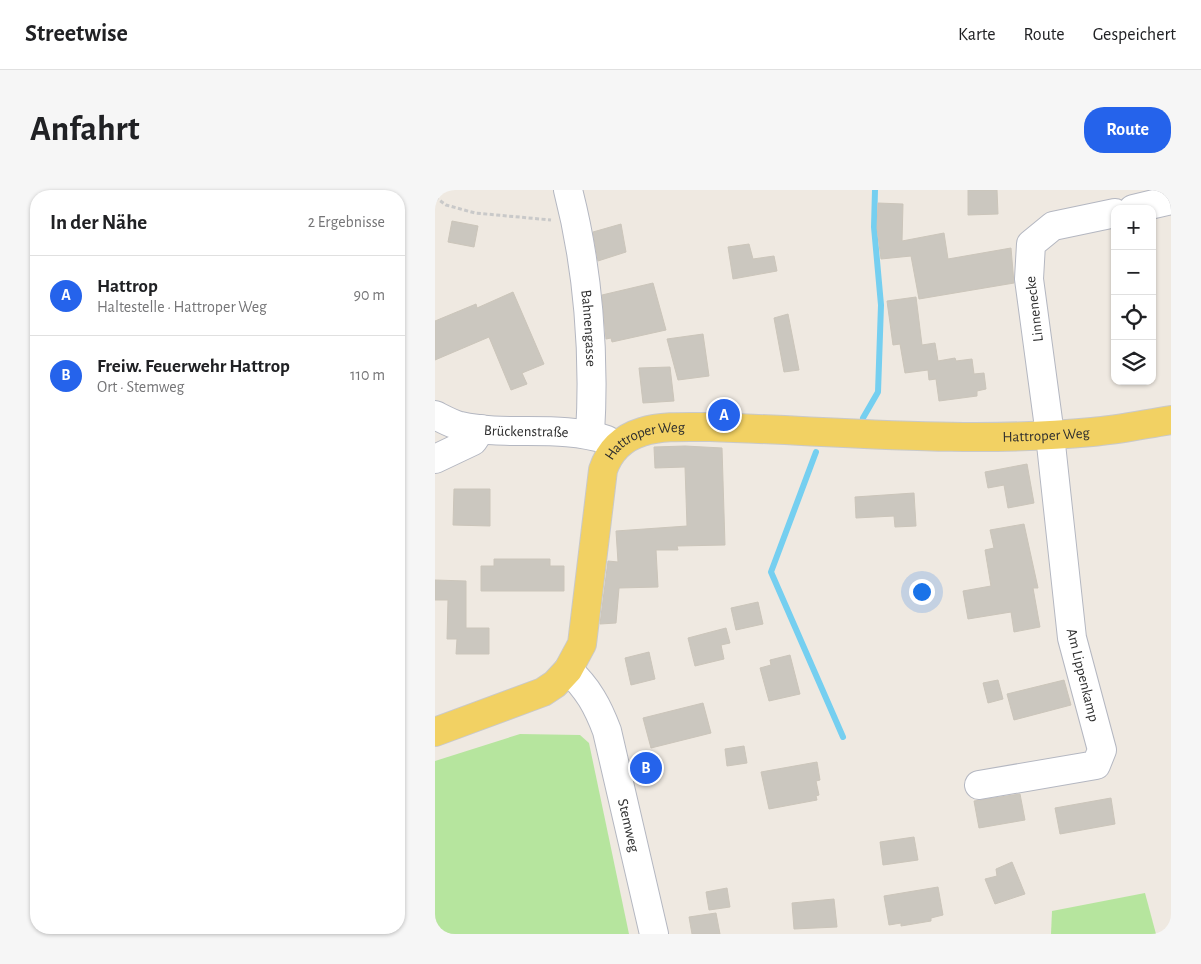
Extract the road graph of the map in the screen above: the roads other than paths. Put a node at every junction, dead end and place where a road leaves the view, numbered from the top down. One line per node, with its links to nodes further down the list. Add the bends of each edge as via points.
1 (568, 190): 8 (street, Bahnengasse, via 576,221 593,348)
2 (1171, 200): 3 (street)
3 (1150, 205)
4 (1111, 214): 9 (street, Linnenecke, via 1053,226 1031,244 1029,279)
5 (435, 415): 7 (street, Brückenstraße, via 459,426)
6 (1171, 420): 9 (main road, Hattroper Weg)
7 (481, 429): 8 (street, Brückenstraße); 11 (street, via 473,441)
8 (590, 434): 10 (street, Brückenstraße, via 609,440)
9 (1050, 435): 10 (main road, Hattroper Weg, via 930,437 677,427 641,432); 14 (street, Am Lippenkamp, via 1072,638 1102,750 1095,765)
10 (616, 446): 12 (main road, Hattroper Weg, via 607,458 599,494 582,644)
11 (435, 459)
12 (568, 670): 13 (main road, Hattroper Weg, via 543,692); 15 (street, Stemweg, via 590,694 607,731)
13 (435, 732)
14 (979, 785)
15 (654, 934)

